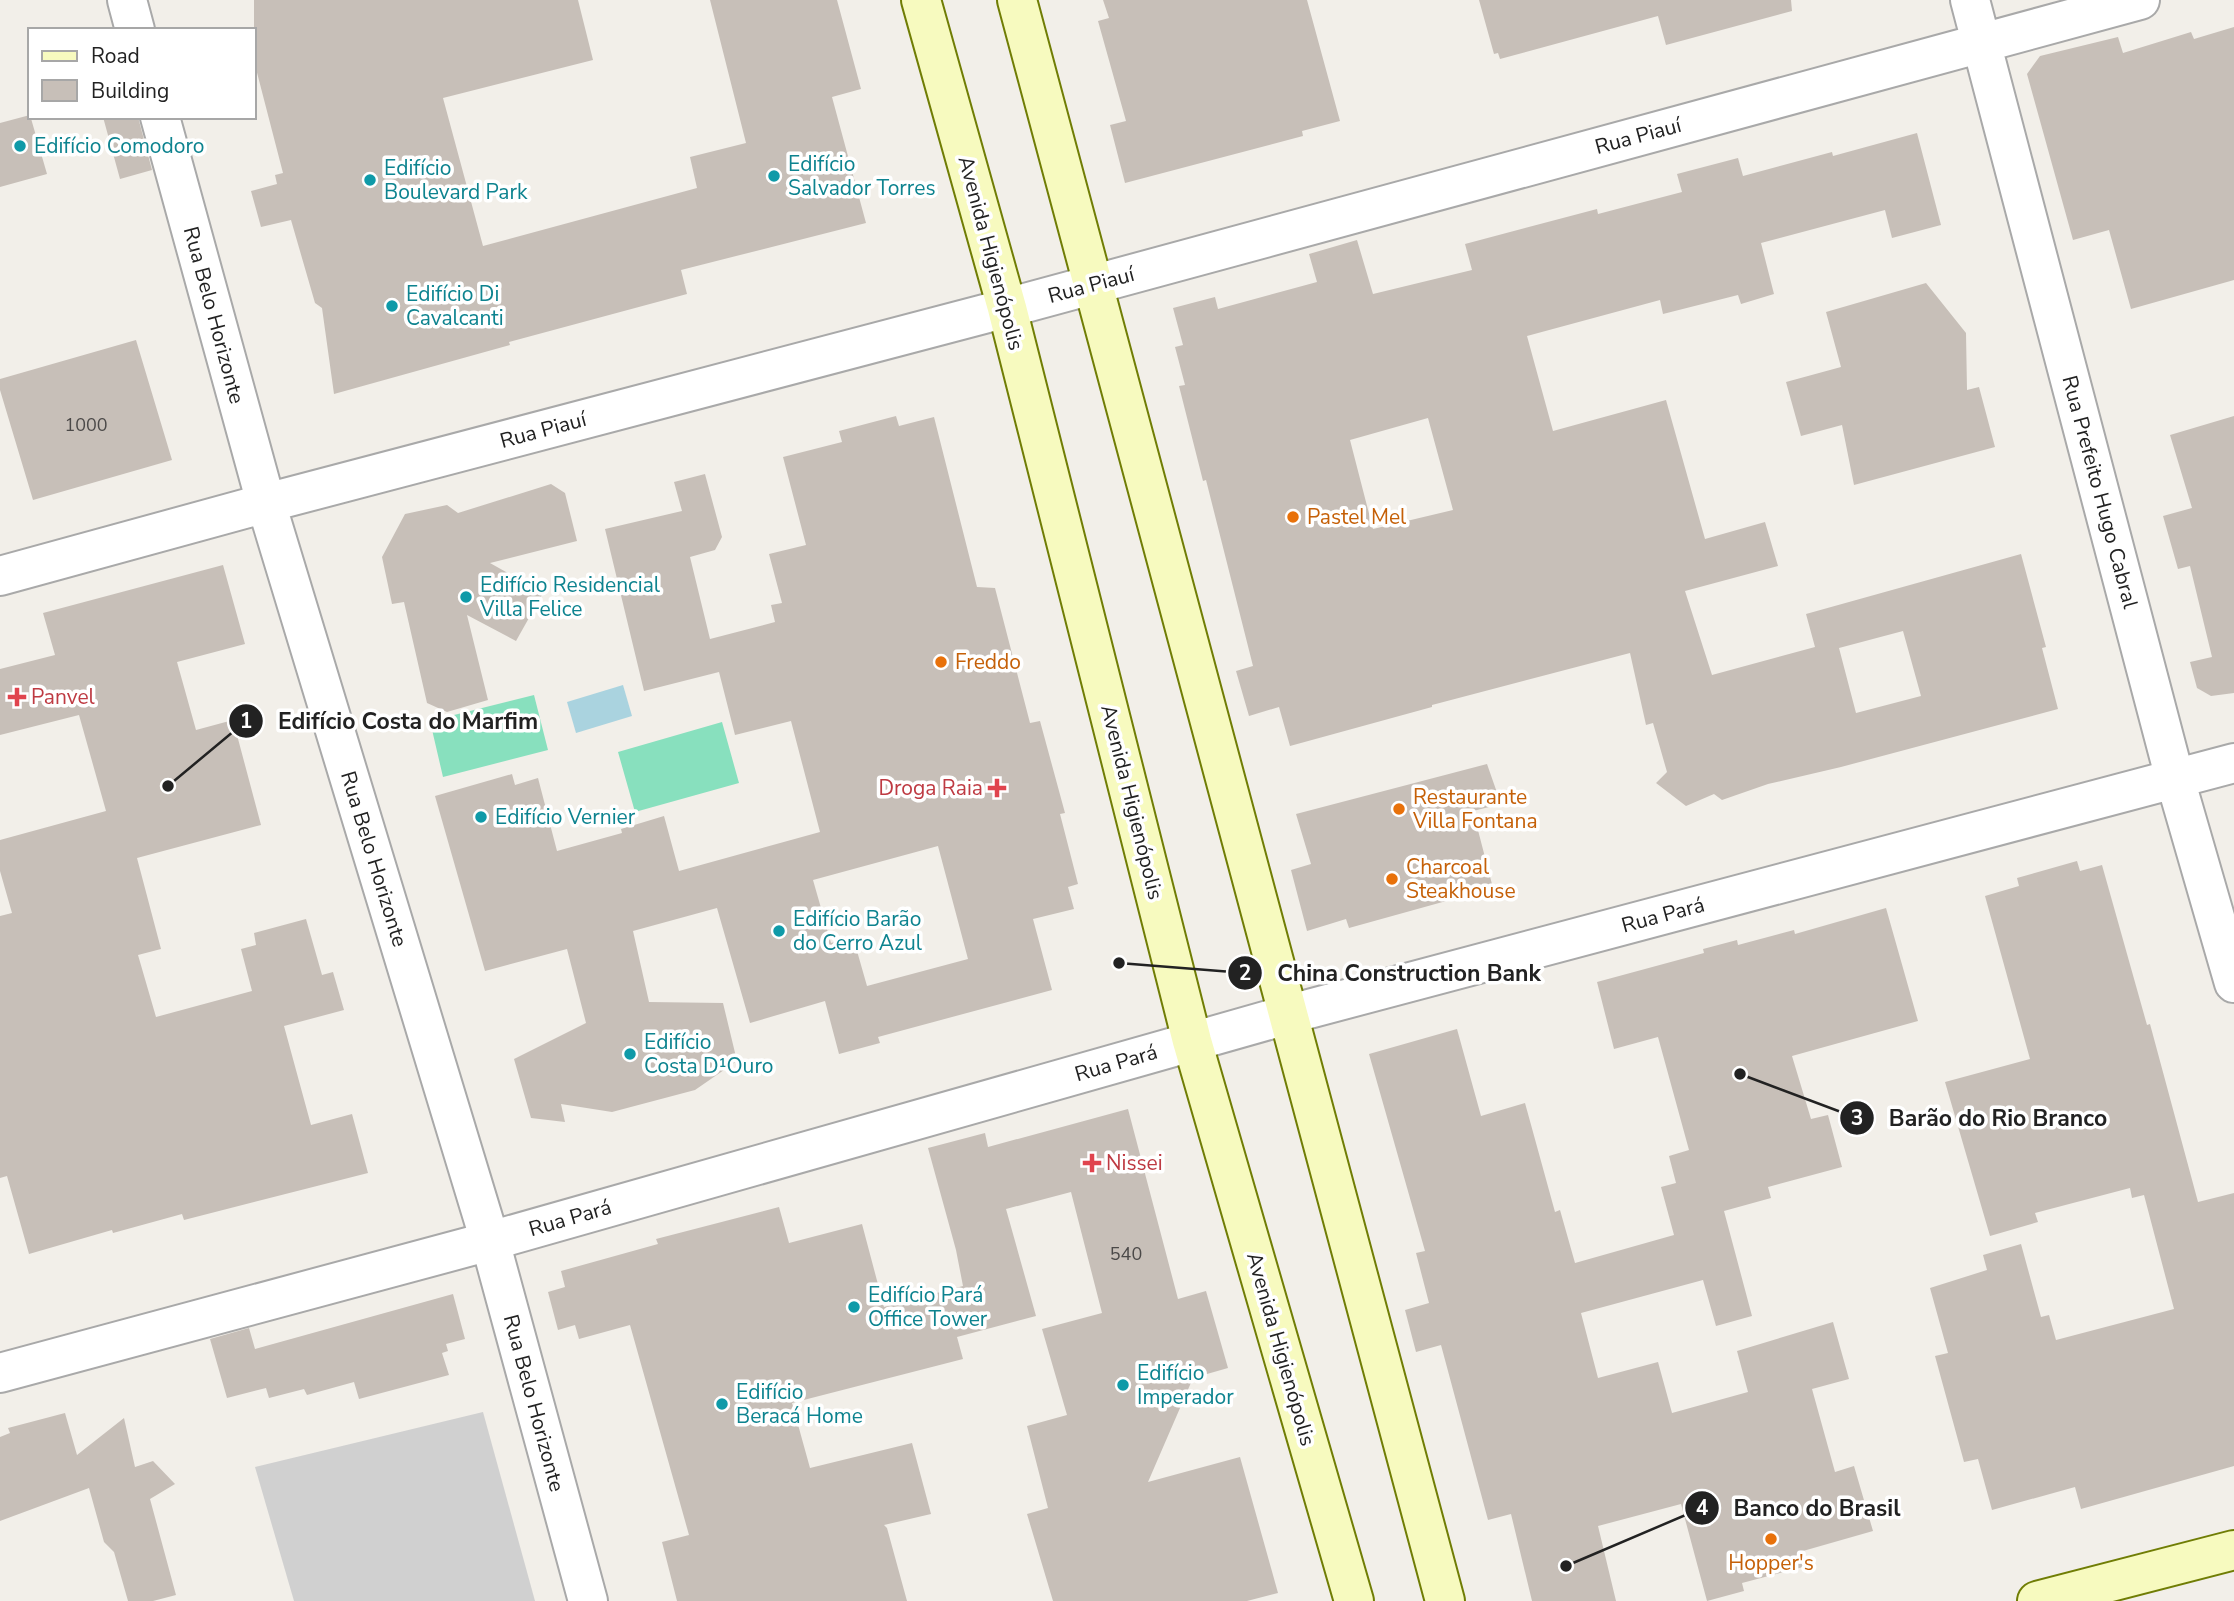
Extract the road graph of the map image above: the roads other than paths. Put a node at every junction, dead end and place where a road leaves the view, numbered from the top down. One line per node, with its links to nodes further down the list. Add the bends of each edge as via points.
1 (127, 0): 6 (street)
2 (921, 0): 10 (main road, Avenida Higienópolis)
3 (1017, 0): 9 (main road)
4 (1970, 0): 7 (street, Rua Prefeito Hugo Cabral)
5 (2140, 0): 7 (street, Rua Piauí)
6 (134, 28)
7 (1982, 43): 9 (street, Rua Piauí); 14 (street, Rua Prefeito Hugo Cabral)
8 (161, 119): 11 (street, Rua Belo Horizonte)
9 (1093, 284): 10 (street, Rua Piauí); 16 (main road)
10 (1007, 308): 11 (street, Rua Piauí); 17 (main road, Avenida Higienópolis)
11 (266, 503): 12 (street, Rua Piauí); 18 (street, Rua Belo Horizonte)
12 (0, 576)
13 (2234, 762): 14 (street, Rua Pará)
14 (2175, 779): 15 (street, Rua Prefeito Hugo Cabral); 16 (street, Rua Pará)
15 (2234, 983)
16 (1290, 1014): 17 (street, Rua Pará); 23 (main road)
17 (1192, 1041): 18 (street, Rua Pará); 22 (main road, Avenida Higienópolis)
18 (490, 1241): 19 (street, Rua Pará); 21 (street, Rua Belo Horizonte)
19 (0, 1373)
20 (2234, 1550): 24 (main road)
21 (587, 1601)
22 (1354, 1601)
23 (1445, 1601)
24 (2037, 1601)

